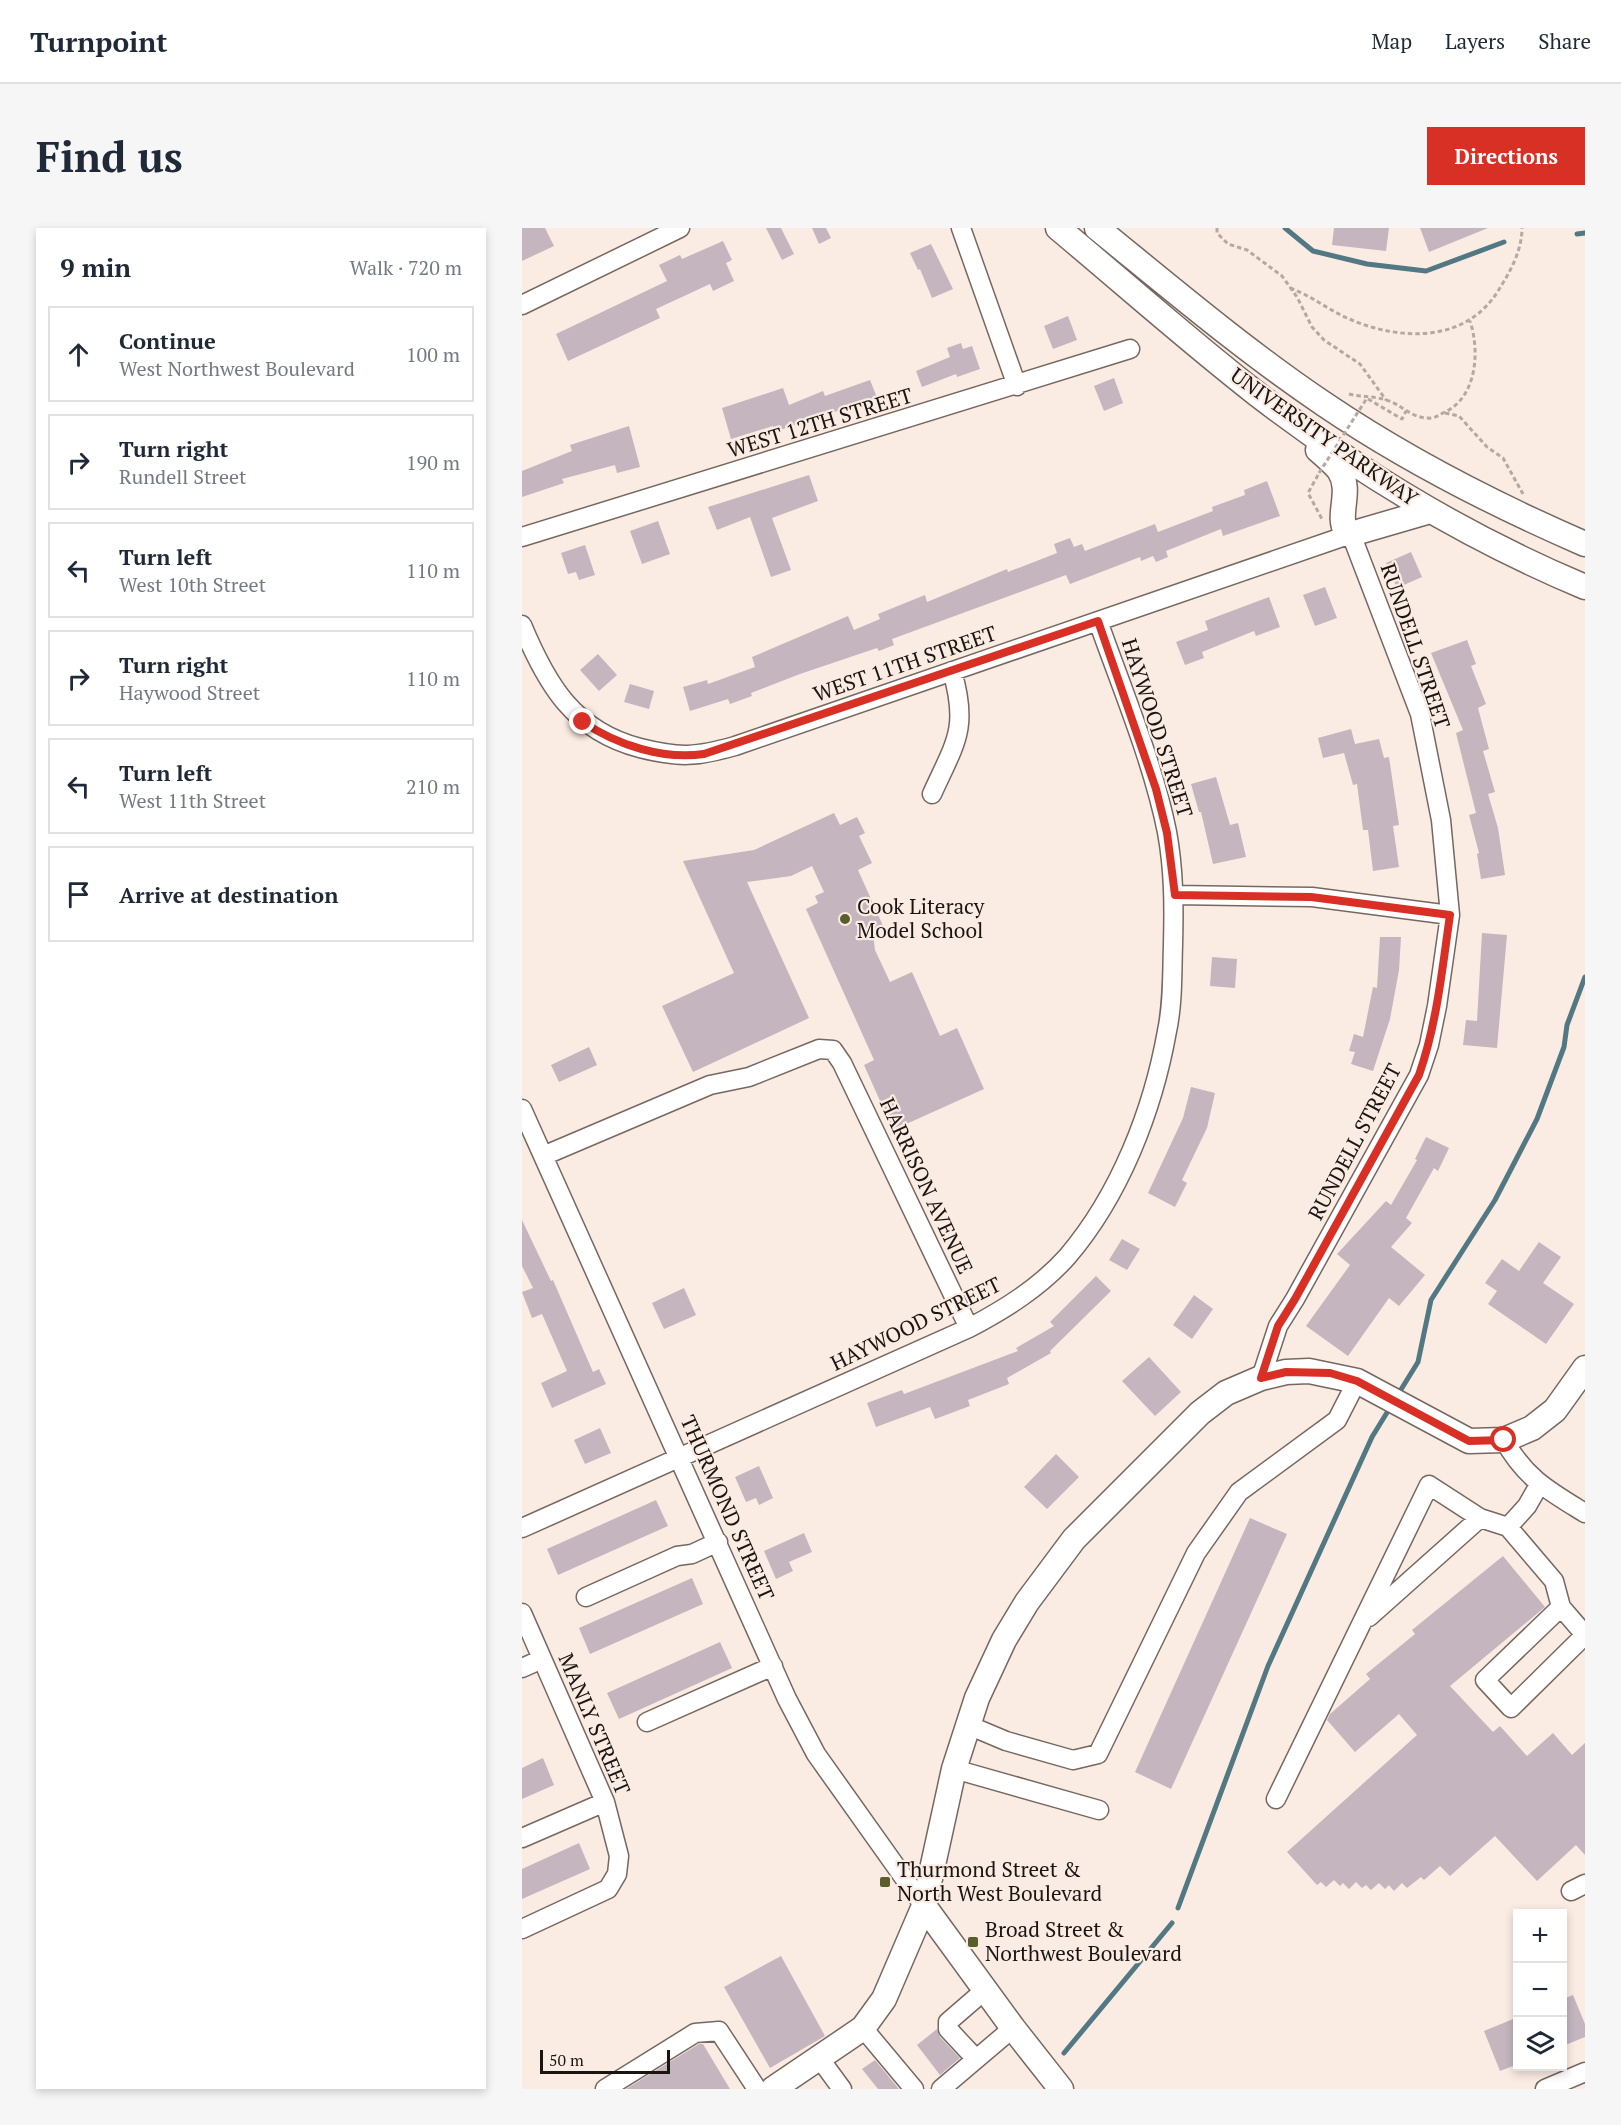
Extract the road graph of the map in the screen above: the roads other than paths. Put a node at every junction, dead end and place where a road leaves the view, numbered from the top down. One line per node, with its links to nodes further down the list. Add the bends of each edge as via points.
1 (680, 228): 5 (street)
2 (961, 228): 7 (street)
3 (1058, 228): 8 (main road, UNIVERSITY PARKWAY)
4 (1096, 228): 12 (main road, UNIVERSITY PARKWAY, via 1215,324 1324,404 1439,474)
5 (522, 305)
6 (1130, 349): 7 (street, WEST 12TH STREET)
7 (1017, 386): 11 (street, WEST 12TH STREET)
8 (1298, 423): 9 (main road, UNIVERSITY PARKWAY); 10 (main road, via 1307,438 1340,471 1346,490 1343,526)
9 (1430, 511): 10 (main road); 13 (main road, UNIVERSITY PARKWAY)
10 (1351, 534): 14 (street, WEST 11TH STREET); 19 (street, RUNDELL STREET, via 1420,714 1441,820)
11 (522, 537)
12 (1585, 544)
13 (1585, 587)
14 (1098, 621): 16 (street, WEST 11TH STREET); 18 (street, HAYWOOD STREET, via 1156,789 1167,833)
15 (522, 625): 16 (street, WEST 11TH STREET, via 548,678 583,722 603,736 625,744 688,757 735,746)
16 (952, 671): 17 (street, via 961,722)
17 (932, 794)
18 (1175, 895): 19 (street, via 1311,897); 22 (street, HAYWOOD STREET, via 1168,1029 1145,1115 1126,1159 1093,1221 1067,1257 1009,1307)
19 (1450, 915): 24 (street, RUNDELL STREET, via 1437,1006 1419,1075 1278,1326)
20 (522, 1109): 21 (street, THURMOND STREET)
21 (543, 1156): 22 (street, HARRISON AVENUE, via 710,1084 749,1077 819,1049 833,1050); 27 (street, THURMOND STREET)
22 (969, 1328): 27 (street, HAYWOOD STREET)
23 (1585, 1368): 26 (main road, via 1556,1410 1532,1428)
24 (1261, 1378): 25 (main road, via 1309,1371); 42 (main road, via 1226,1393 1200,1413 1074,1539 1004,1640)
25 (1357, 1381): 26 (main road, via 1469,1441); 42 (street, via 1337,1420 1239,1492 1220,1518 1196,1553 1098,1754 1073,1760 1006,1741)
26 (1504, 1440): 28 (street, via 1516,1461)
27 (681, 1458): 32 (street, HAYWOOD STREET); 33 (street, THURMOND STREET)
28 (1539, 1485): 29 (street); 31 (street)
29 (1585, 1513)
30 (1480, 1518): 31 (street); 37 (street); 37 (street, via 1429,1485)
31 (1508, 1527): 35 (street, via 1554,1581)
32 (522, 1528)
33 (718, 1542): 34 (street); 39 (street, THURMOND STREET)
34 (586, 1597)
35 (1561, 1607): 35 (street, via 1585,1635 1510,1708 1485,1680)
36 (522, 1613): 38 (street, MANLY STREET)
37 (1361, 1624): 44 (street)
38 (542, 1659): 40 (street); 45 (street, MANLY STREET)
39 (773, 1666): 41 (street); 48 (street, THURMOND STREET, via 816,1754)
40 (522, 1668)
41 (647, 1722)
42 (968, 1725): 43 (main road)
43 (954, 1769): 46 (street); 48 (main road)
44 (1276, 1799)
45 (605, 1803): 47 (street); 49 (street, MANLY STREET, via 619,1856 617,1874 608,1889)
46 (1099, 1810)
47 (522, 1838)
48 (924, 1906): 50 (main road); 51 (main road, via 884,1999)
49 (522, 1929)
50 (985, 1990): 52 (main road); 54 (street, via 948,2022 948,2029)
51 (863, 2028): 53 (main road); 60 (street)
52 (1013, 2028): 54 (street); 62 (main road)
53 (820, 2059): 58 (main road); 59 (street)
54 (976, 2059): 61 (street)
55 (1585, 2072): 63 (street)
56 (605, 2089): 57 (street, via 695,2033 719,2031)
57 (757, 2089)
58 (773, 2089)
59 (842, 2089)
60 (914, 2089)
61 (940, 2089)
62 (1061, 2089)
63 (1545, 2089)

